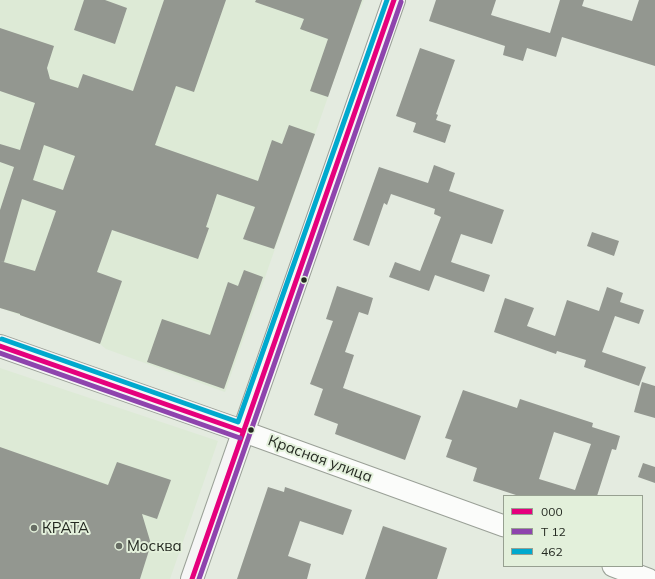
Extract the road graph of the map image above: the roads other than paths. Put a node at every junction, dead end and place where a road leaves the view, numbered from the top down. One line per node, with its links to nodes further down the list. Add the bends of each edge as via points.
1 (394, 0): 3 (main road)
2 (0, 346): 3 (main road, Красная улица)
3 (242, 431): 4 (street, Красная улица); 6 (main road)
4 (503, 526)
5 (616, 567): 7 (street)
6 (192, 579)
7 (648, 579)

